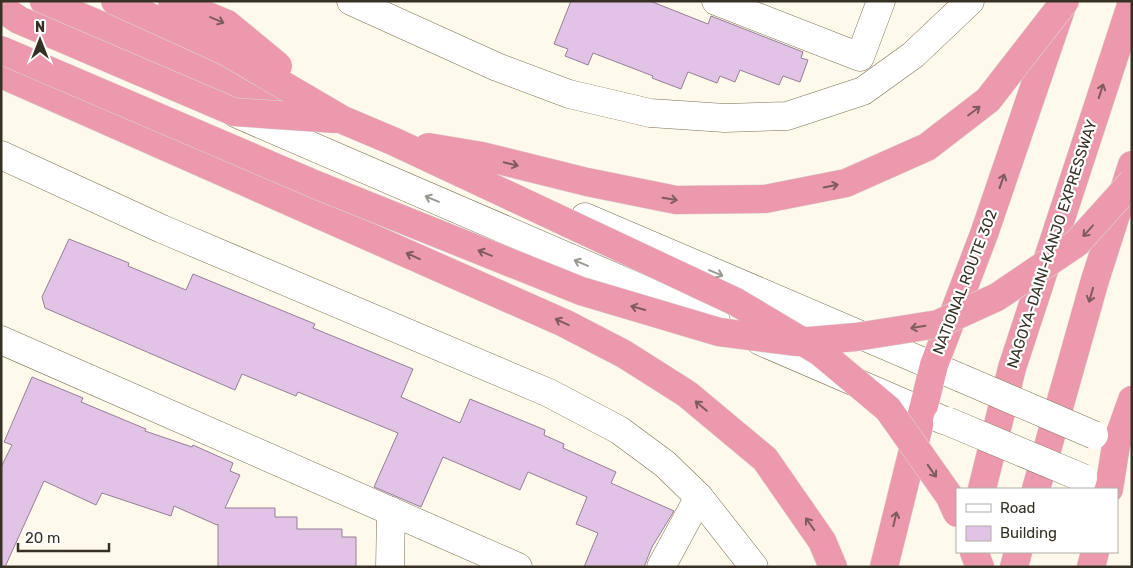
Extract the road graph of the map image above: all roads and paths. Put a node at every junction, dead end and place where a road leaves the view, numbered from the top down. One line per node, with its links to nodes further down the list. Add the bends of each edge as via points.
1 (44, 1): 17 (highway, bridge, via 242,86)
2 (75, 1): 23 (street, one-way to 23)
3 (115, 1): 17 (highway, bridge, via 225,51)
4 (172, 1): 17 (highway, one-way to 17, bridge, via 226,24)
5 (351, 1): 16 (street, via 569,94 650,113 725,118 787,116)
6 (716, 1): 14 (street)
7 (881, 1): 14 (street)
8 (970, 1): 16 (street, via 913,55)
9 (1064, 1): 18 (highway, one-way to 9, bridge, via 482,156 676,200 765,199 846,183 926,147 988,100); 23 (highway, NATIONAL ROUTE 302, one-way to 9, via 984,234)
10 (1132, 2): 27 (highway, NAGOYA-DAINI-KANJO EXPRESSWAY, one-way to 10, via 1012,368)
11 (1, 8): 17 (highway, bridge, via 19,20 234,112)
12 (1, 13): 25 (street, one-way to 12)
13 (1, 50): 21 (highway, one-way to 13, bridge, via 1077,243 997,297 938,324 856,337 797,342 719,332 580,291 319,186)
14 (860, 57): 16 (street)
15 (1, 74): 42 (highway, one-way to 15, via 822,541 765,459 687,394 624,354 564,323)
16 (870, 87)
17 (343, 120): 18 (highway, bridge)
18 (395, 142): 33 (highway, one-way to 33, bridge, via 736,302 820,352 888,408 950,497)
19 (1, 156): 31 (street, via 162,229 549,393 619,430 665,464)
20 (1132, 164): 28 (highway, one-way to 28, via 1095,280)
21 (1132, 182)
22 (1, 340): 32 (street)
23 (934, 365): 25 (highway, NATIONAL ROUTE 302); 26 (street, bridge)
24 (1132, 400): 26 (highway)
25 (921, 410): 29 (street, bridge); 43 (highway, NATIONAL ROUTE 302, one-way to 25)
26 (1105, 440): 30 (highway)
27 (982, 488)
28 (1036, 488)
29 (1107, 488)
30 (1109, 488)
31 (700, 497): 40 (street); 41 (street)
32 (391, 511): 38 (street); 39 (street)
33 (956, 511)
34 (966, 553): 44 (highway)
35 (974, 553): 45 (highway)
36 (1018, 553): 46 (highway)
37 (1094, 553): 47 (highway)
38 (390, 567)
39 (518, 567)
40 (661, 567)
41 (754, 567)
42 (833, 567)
43 (884, 567)
44 (962, 567)
45 (980, 567)
46 (1014, 567)
47 (1091, 567)

